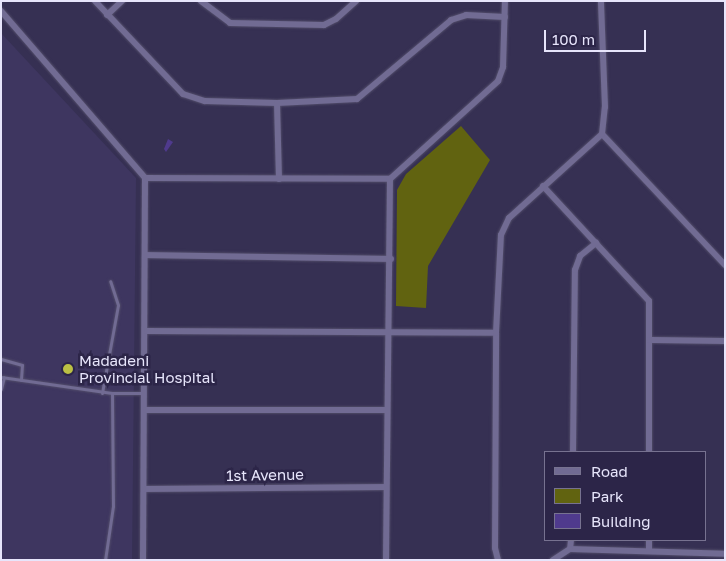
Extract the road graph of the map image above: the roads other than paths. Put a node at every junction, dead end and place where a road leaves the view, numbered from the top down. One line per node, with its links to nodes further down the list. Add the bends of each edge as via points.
1 (95, 1): 8 (street)
2 (122, 1): 8 (street)
3 (201, 1): 4 (street, via 230,23 324,25)
4 (356, 1)
5 (505, 1): 9 (street)
6 (601, 1): 11 (street)
7 (1, 11): 12 (street)
8 (107, 15): 10 (street, via 190,99)
9 (504, 17): 10 (street, via 456,17 357,100); 14 (street, via 503,67 498,81)
10 (277, 104): 13 (street)
11 (602, 134): 15 (street); 19 (street)
12 (146, 178): 13 (street); 17 (street)
13 (279, 179): 14 (street)
14 (390, 179): 18 (street)
15 (544, 186): 16 (street); 23 (street, via 503,228)
16 (596, 243): 24 (street, via 646,295); 35 (street, via 580,256 575,270)
17 (145, 255): 18 (street); 21 (street)
18 (391, 259): 22 (street)
19 (725, 265)
20 (110, 282): 30 (lane, via 118,305)
21 (147, 331): 22 (street); 32 (street)
22 (389, 331): 23 (street); 34 (street)
23 (496, 333): 47 (street, via 495,548)
24 (650, 340): 25 (street); 36 (street)
25 (725, 342)
26 (1, 359): 28 (lane, via 22,364)
27 (2, 377): 28 (lane); 29 (lane)
28 (20, 380): 30 (lane)
29 (1, 389)
30 (102, 393): 31 (lane)
31 (112, 393): 32 (lane); 44 (lane, via 113,499)
32 (146, 393): 33 (street)
33 (146, 410): 34 (street); 38 (street)
34 (387, 410): 37 (street)
35 (573, 451)
36 (650, 451)
37 (385, 487): 38 (street, 1st Avenue); 46 (street)
38 (145, 489): 45 (street)
39 (571, 541): 41 (street)
40 (649, 541): 42 (street)
41 (570, 549): 42 (street); 48 (street)
42 (649, 551): 43 (street)
43 (725, 554)
44 (105, 560)
45 (143, 560)
46 (386, 560)
47 (498, 560)
48 (553, 560)

